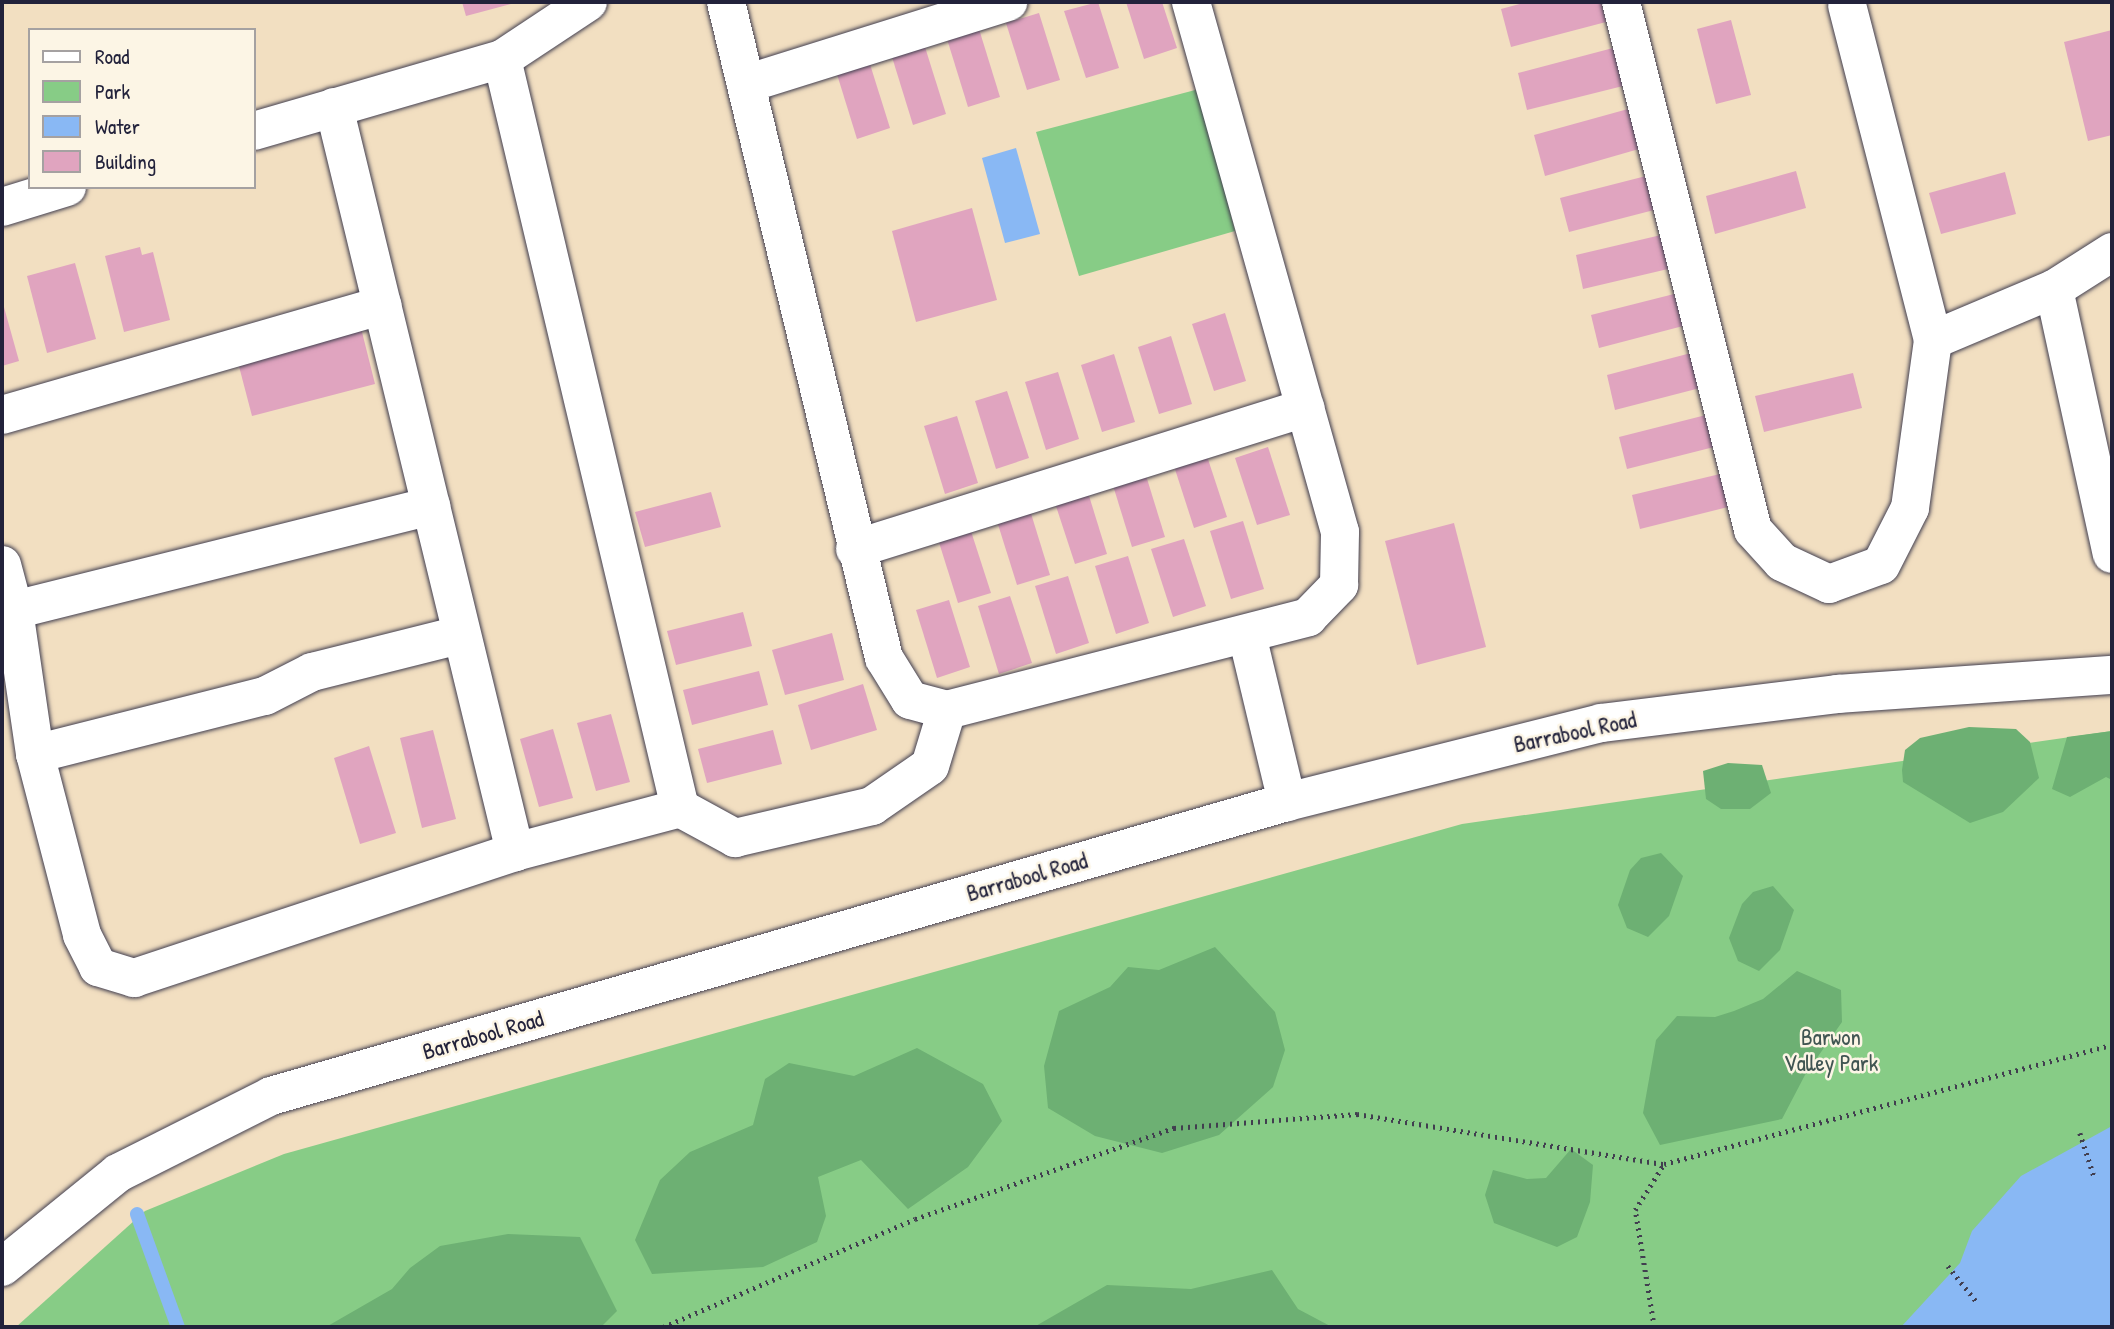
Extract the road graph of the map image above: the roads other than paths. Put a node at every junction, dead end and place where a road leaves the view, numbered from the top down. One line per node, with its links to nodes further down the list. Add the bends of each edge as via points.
1 (588, 2): 7 (street)
2 (726, 2): 8 (street)
3 (1008, 2): 8 (street)
4 (1191, 2): 17 (street)
5 (1621, 2): 16 (street, via 1753,530 1782,562 1829,584 1881,565 1910,508)
6 (1847, 6): 16 (street)
7 (502, 59): 9 (street); 30 (street)
8 (746, 84): 20 (street)
9 (334, 107): 10 (street); 15 (street)
10 (256, 130)
11 (60, 189): 12 (street)
12 (2, 207)
13 (2112, 252): 14 (street)
14 (2054, 289): 16 (street); 21 (street)
15 (382, 305): 18 (street); 19 (street)
16 (1933, 341)
17 (1305, 408): 20 (street); 25 (street, via 1340,533 1339,585 1308,617)
18 (2, 415)
19 (431, 506): 23 (street); 24 (street)
20 (855, 549): 27 (street, via 884,658 910,700)
21 (2112, 554)
22 (2, 565): 23 (street)
23 (14, 610): 28 (street)
24 (459, 635): 28 (street, via 312,672 265,696); 31 (street)
25 (1247, 635): 27 (street); 29 (street)
26 (2112, 675): 29 (street, Barrabool Road, via 1838,694 1601,723)
27 (947, 710): 30 (street, via 930,766 872,806 735,838)
28 (35, 754): 31 (street, via 82,935 98,967 134,978)
29 (1287, 802): 32 (street, Barrabool Road, via 271,1096 118,1173)
30 (680, 808): 31 (street)
31 (515, 852)
32 (2, 1267)

